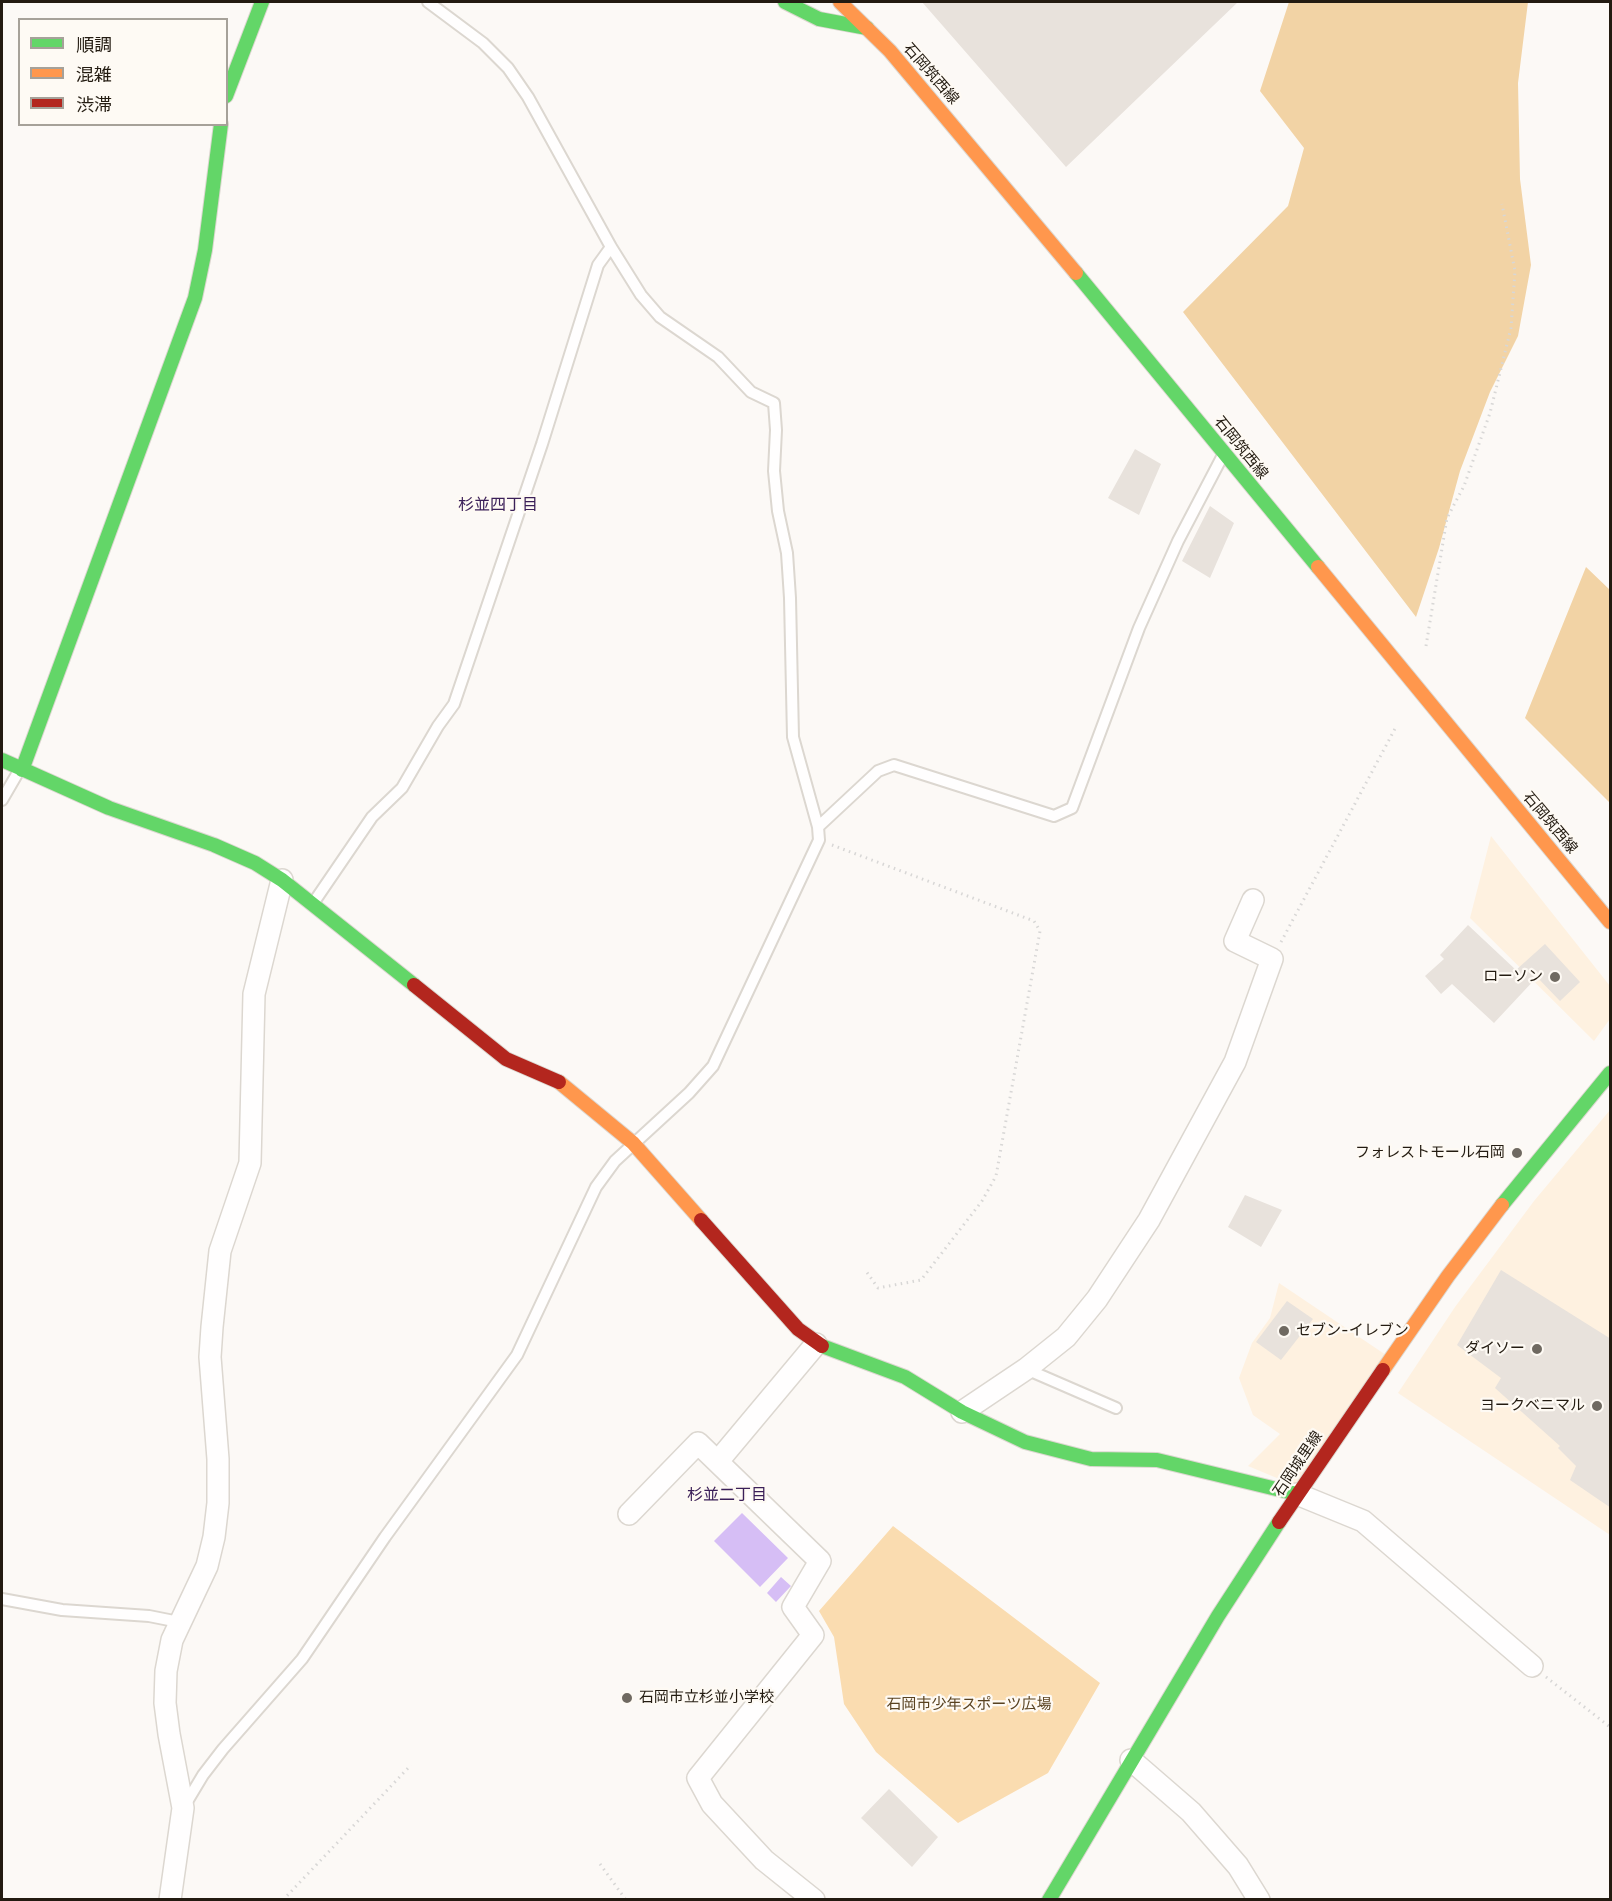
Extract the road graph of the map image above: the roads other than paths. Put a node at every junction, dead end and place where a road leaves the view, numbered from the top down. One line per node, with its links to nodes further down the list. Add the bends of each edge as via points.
1 (262, 2): 7 (main road)
2 (428, 2): 9 (lane, via 483,43 508,68)
3 (785, 2): 6 (main road, via 819,19)
4 (840, 2): 6 (main road, 石岡筑西線)
5 (861, 2): 6 (main road)
6 (867, 28): 10 (main road, 石岡筑西線, via 988,165)
7 (228, 91)
8 (221, 126): 12 (main road, via 195,298)
9 (611, 247): 14 (lane, via 660,317 718,357 751,392 774,404 774,471 789,587 793,737); 17 (lane, via 598,265 454,704 402,788 372,817)
10 (1224, 453): 14 (lane, via 1139,628 1072,808 1054,816 894,765 878,771); 18 (main road, 石岡筑西線)
11 (2, 760): 12 (main road)
12 (21, 769): 13 (lane); 15 (main road, via 109,808 214,845)
13 (2, 800)
14 (818, 827): 20 (lane, via 819,840 713,1066)
15 (282, 880): 17 (main road); 29 (street, via 254,994 250,1163 220,1251 212,1327 210,1357 218,1470 214,1537 207,1566)
16 (1253, 900): 22 (street, via 1235,941 1272,959 1235,1062 1149,1220 1091,1307 1066,1336)
17 (312, 905): 20 (main road, via 506,1059 560,1083)
18 (1611, 922)
19 (1611, 1073): 26 (main road, 石岡城里線, via 1521,1180 1448,1276)
20 (633, 1143): 21 (main road, via 798,1329); 32 (lane, via 596,1186 517,1355 302,1659 216,1758)
21 (816, 1344): 24 (main road, via 904,1377); 25 (street)
22 (1026, 1369): 23 (lane); 24 (street)
23 (1116, 1408)
24 (962, 1412): 26 (main road, via 1025,1442 1091,1459 1158,1460)
25 (719, 1460): 27 (street, via 698,1443); 34 (street, via 820,1561 793,1607 813,1635 698,1778 711,1804 764,1860)
26 (1297, 1494): 30 (street, via 1363,1521); 31 (main road, 石岡城里線)
27 (629, 1514)
28 (2, 1599): 29 (lane)
29 (179, 1623): 32 (street, via 166,1671 165,1703)
30 (1532, 1666)
31 (1131, 1760): 35 (main road, 石岡城里線); 36 (street, via 1191,1812 1238,1866)
32 (183, 1808): 33 (street)
33 (170, 1899)
34 (814, 1899)
35 (1049, 1899)
36 (1259, 1899)

